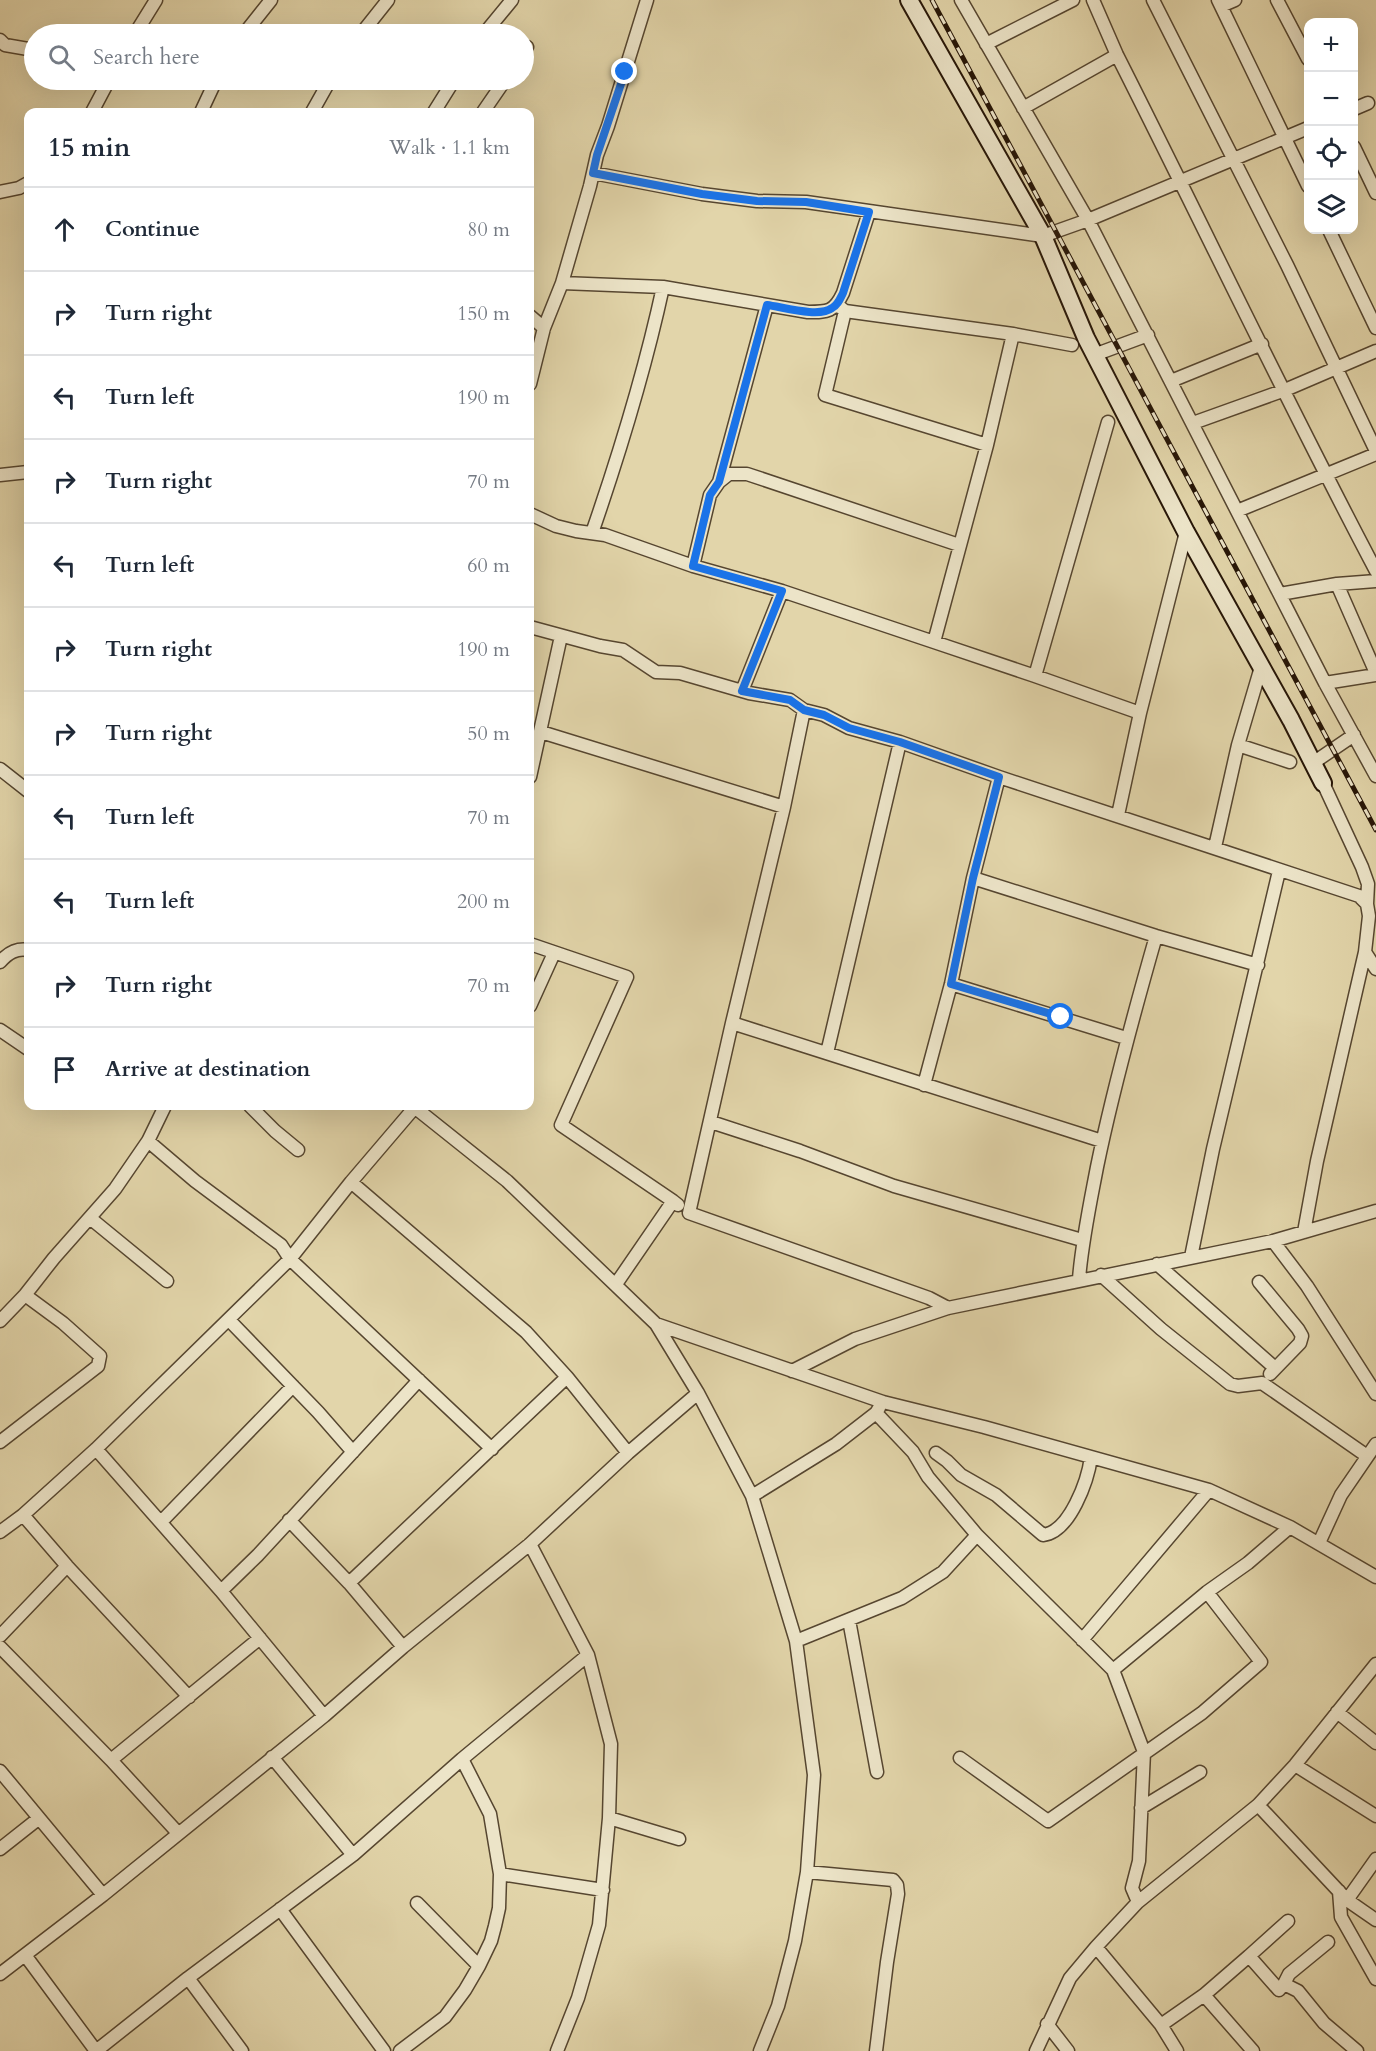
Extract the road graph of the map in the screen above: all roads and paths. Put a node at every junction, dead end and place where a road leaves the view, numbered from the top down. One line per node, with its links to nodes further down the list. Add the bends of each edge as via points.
1 (156, 0): 14 (street)
2 (271, 0): 15 (street)
3 (388, 0): 16 (street)
4 (512, 0): 17 (street)
5 (647, 0): 40 (street)
6 (909, 0): 49 (main road)
7 (961, 0): 18 (street)
8 (1073, 0): 18 (street)
9 (1093, 0): 22 (street)
10 (1154, 0): 39 (street)
11 (1235, 0): 13 (street)
12 (1277, 0): 21 (street)
13 (1219, 3): 37 (street)
14 (141, 24)
15 (252, 24)
16 (369, 24)
17 (492, 24)
18 (986, 44): 35 (street)
19 (2, 45): 20 (street)
20 (24, 48)
21 (1304, 51)
22 (1117, 55): 35 (street); 42 (street)
23 (103, 90): 30 (street)
24 (211, 90): 31 (street)
25 (324, 90): 32 (street)
26 (448, 90): 33 (street)
27 (498, 90): 34 (street)
28 (1368, 103): 29 (street)
29 (1358, 107)
30 (94, 108)
31 (203, 108)
32 (314, 108)
33 (436, 108)
34 (486, 108)
35 (1023, 108): 47 (street)
36 (1304, 130): 37 (street)
37 (1285, 137): 39 (street); 41 (street)
38 (1358, 157): 45 (street)
39 (1234, 159): 42 (street); 64 (street)
40 (593, 173): 46 (street, via 702,194 806,202); 50 (street)
41 (1305, 180)
42 (1181, 181): 47 (street); 59 (street)
43 (24, 185): 44 (street)
44 (0, 192)
45 (1376, 193)
46 (869, 212): 49 (street); 53 (street)
47 (1088, 220): 49 (street); 58 (street)
48 (1331, 234): 56 (street)
49 (1043, 236): 62 (main road)
50 (562, 283): 51 (street); 55 (street)
51 (663, 287): 52 (street); 78 (street, via 634,401)
52 (767, 305): 53 (street, via 808,312); 74 (street)
53 (841, 308): 57 (street); 69 (street, via 825,395)
54 (534, 319): 55 (street)
55 (544, 328): 63 (street)
56 (1376, 328)
57 (1013, 334): 60 (street); 69 (street)
58 (1148, 335): 62 (street); 65 (street)
59 (1262, 344): 65 (street); 66 (street)
60 (1072, 345)
61 (1376, 351): 64 (street)
62 (1094, 355): 77 (main road)
63 (534, 368)
64 (1336, 369): 66 (street); 70 (street)
65 (1171, 381): 68 (street)
66 (1285, 390): 68 (street); 73 (street)
67 (1108, 422): 91 (street)
68 (1193, 423): 75 (street)
69 (987, 445): 79 (street)
70 (1376, 453): 73 (street)
71 (24, 472): 72 (street)
72 (0, 475)
73 (1326, 476): 75 (street); 81 (street)
74 (719, 482): 79 (street, via 729,474 747,474); 80 (street, via 710,495)
75 (1237, 511): 85 (street)
76 (534, 516): 78 (street, via 556,526)
77 (1186, 532): 89 (main road); 95 (street)
78 (592, 533): 80 (street)
79 (959, 545): 88 (street)
80 (693, 566): 84 (street)
81 (1376, 572)
82 (1376, 581): 83 (street)
83 (1337, 584): 85 (street); 90 (street)
84 (782, 591): 88 (street); 93 (street)
85 (1280, 594): 92 (street)
86 (534, 628): 87 (street)
87 (561, 636): 93 (street, via 623,650 656,672 680,674); 96 (street)
88 (934, 642): 91 (street)
89 (1262, 667): 99 (street); 102 (main road)
90 (1376, 674): 92 (street)
91 (1035, 676): 95 (street)
92 (1325, 682): 97 (street)
93 (742, 691): 94 (street, via 790,700)
94 (804, 710): 98 (street); 108 (street)
95 (1140, 713): 109 (street)
96 (541, 732): 100 (street); 108 (street)
97 (1354, 735): 102 (street); 104 (street)
98 (900, 742): 105 (street); 128 (street)
99 (1238, 745): 101 (street); 110 (street)
100 (534, 761)
101 (1290, 762)
102 (1313, 763): 106 (main road)
103 (0, 769): 107 (street)
104 (1376, 776)
105 (999, 777): 109 (street); 112 (street)
106 (1323, 783): 113 (street, via 1362,867 1368,884)
107 (24, 788)
108 (784, 807): 124 (street)
109 (1118, 816): 110 (street)
110 (1215, 847): 111 (street)
111 (1279, 871): 113 (street, via 1359,896); 120 (street)
112 (973, 878): 114 (street); 122 (street)
113 (1367, 904): 118 (street, via 1370,916)
114 (1156, 936): 120 (street); 126 (street)
115 (534, 945): 117 (street)
116 (24, 949): 119 (street, via 19,948)
117 (554, 952): 123 (street); 139 (street, via 627,977 561,1125)
118 (1365, 952): 121 (street); 143 (street)
119 (0, 962)
120 (1258, 965): 146 (street)
121 (1376, 969)
122 (951, 984): 126 (street); 129 (street)
123 (534, 997)
124 (732, 1023): 128 (street); 134 (street)
125 (0, 1030): 127 (street)
126 (1126, 1038): 136 (street)
127 (24, 1046)
128 (827, 1053): 129 (street)
129 (924, 1085): 136 (street)
130 (163, 1110): 135 (street)
131 (254, 1110): 137 (street)
132 (411, 1110): 138 (street)
133 (419, 1110): 153 (street, via 507,1181)
134 (711, 1122): 141 (street); 144 (street, via 894,1186)
135 (148, 1141): 142 (street, via 115,1190); 147 (street, via 280,1245)
136 (1102, 1141): 144 (street)
137 (298, 1150)
138 (351, 1182): 147 (street); 161 (street, via 526,1332)
139 (673, 1201): 141 (street); 153 (street)
140 (1375, 1212): 143 (street)
141 (689, 1213): 155 (street)
142 (90, 1218): 151 (street); 154 (street)
143 (1304, 1232): 145 (street)
144 (1082, 1240): 150 (street)
145 (1274, 1241): 146 (street); 166 (street)
146 (1191, 1257): 148 (street)
147 (290, 1259): 156 (street); 162 (street)
148 (1157, 1264): 149 (street); 159 (street)
149 (1101, 1275): 150 (street); 163 (street, via 1230,1384)
150 (1079, 1279): 155 (street)
151 (167, 1281)
152 (1259, 1282): 159 (street, via 1302,1336)
153 (616, 1284): 158 (street)
154 (25, 1295): 157 (street); 169 (street, via 100,1356 98,1366)
155 (948, 1308): 160 (street, via 855,1339)
156 (229, 1320): 164 (street); 171 (street)
157 (0, 1321)
158 (656, 1324): 160 (street); 165 (street)
159 (1275, 1368): 163 (street)
160 (792, 1371): 167 (street)
161 (567, 1377): 172 (street); 174 (street)
162 (418, 1380): 172 (street); 173 (street)
163 (1262, 1383): 176 (street)
164 (293, 1386): 173 (street); 182 (street)
165 (698, 1393): 174 (street); 179 (street)
166 (1376, 1394)
167 (883, 1402): 168 (street); 177 (street)
168 (876, 1413): 179 (street, via 836,1444); 185 (street, via 913,1452 928,1477)
169 (0, 1442)
170 (1376, 1444): 176 (street)
171 (96, 1449): 180 (street); 182 (street)
172 (492, 1449): 190 (street)
173 (353, 1452): 181 (street)
174 (628, 1453): 187 (street)
175 (936, 1453): 177 (street, via 961,1475 996,1495 1043,1535 1056,1530 1079,1501)
176 (1367, 1456): 186 (street, via 1341,1495)
177 (1092, 1457): 178 (street)
178 (1209, 1490): 183 (street); 196 (street)
179 (752, 1496): 197 (street)
180 (23, 1515): 184 (street); 188 (street)
181 (290, 1520): 190 (street); 191 (street)
182 (161, 1522): 191 (street)
183 (1290, 1527): 186 (street); 192 (street)
184 (0, 1532)
185 (977, 1535): 193 (street, via 943,1572 902,1598); 196 (street)
186 (1319, 1543): 189 (street)
187 (530, 1544): 199 (street); 200 (street)
188 (67, 1566): 194 (street); 203 (street)
189 (1376, 1577)
190 (349, 1583): 199 (street)
191 (222, 1591): 195 (street)
192 (1207, 1592): 202 (street); 207 (street, via 1261,1662 1202,1713)
193 (849, 1620): 197 (street); 214 (street)
194 (0, 1636)
195 (260, 1638): 203 (street); 205 (street)
196 (1082, 1640): 202 (street)
197 (796, 1641): 226 (street, via 814,1775)
198 (0, 1647): 211 (street)
199 (403, 1647): 205 (street)
200 (588, 1655): 210 (street); 219 (street, via 611,1744)
201 (1376, 1664): 204 (street)
202 (1113, 1670): 207 (street)
203 (189, 1697): 211 (street)
204 (1337, 1713): 206 (street); 212 (street)
205 (324, 1716): 208 (street)
206 (1376, 1743)
207 (1144, 1752): 209 (street, via 1048,1821); 217 (street)
208 (272, 1757): 221 (street); 224 (street)
209 (960, 1758)
210 (462, 1759): 224 (street); 227 (street, via 490,1814)
211 (111, 1760): 221 (street)
212 (1294, 1765): 216 (street); 218 (street)
213 (0, 1771): 220 (street)
214 (877, 1772)
215 (1200, 1772): 217 (street)
216 (1258, 1805): 230 (street); 231 (street)
217 (1141, 1808): 231 (street, via 1140,1862 1132,1888)
218 (1376, 1816)
219 (609, 1818): 222 (street); 228 (street)
220 (38, 1819): 223 (street); 229 (street)
221 (178, 1833): 229 (street)
222 (679, 1839)
223 (0, 1850)
224 (353, 1855): 233 (street)
225 (1376, 1859): 230 (street)
226 (807, 1872): 253 (street, via 778,2006); 254 (street, via 893,1880 897,1885)
227 (500, 1874): 228 (street); 240 (street, via 495,1926)
228 (603, 1890): 252 (street, via 599,1925 585,1976)
229 (103, 1895): 238 (street)
230 (1343, 1895): 234 (street); 243 (street, via 1341,1917)
231 (1138, 1902): 237 (street)
232 (417, 1903): 240 (street)
233 (280, 1909): 242 (street); 250 (street)
234 (1376, 1920)
235 (1288, 1921): 239 (street)
236 (1328, 1942): 244 (street, via 1290,1974)
237 (1096, 1947): 246 (street, via 1070,1978); 247 (street)
238 (25, 1955): 241 (street); 248 (street)
239 (1249, 1956): 244 (street, via 1279,1990); 245 (street)
240 (479, 1966): 251 (street, via 445,2017)
241 (0, 1974)
242 (188, 1978): 248 (street); 249 (street)
243 (1376, 1979)
244 (1284, 1984): 259 (street, via 1298,1991 1324,2023)
245 (1204, 1995): 247 (street); 258 (street)
246 (1047, 2024): 255 (street); 256 (street)
247 (1161, 2025): 257 (street)
248 (96, 2051)
249 (242, 2051)
250 (384, 2051)
251 (400, 2051)
252 (557, 2051)
253 (760, 2051)
254 (876, 2051)
255 (1036, 2051)
256 (1068, 2051)
257 (1178, 2051)
258 (1253, 2051)
259 (1357, 2051)

